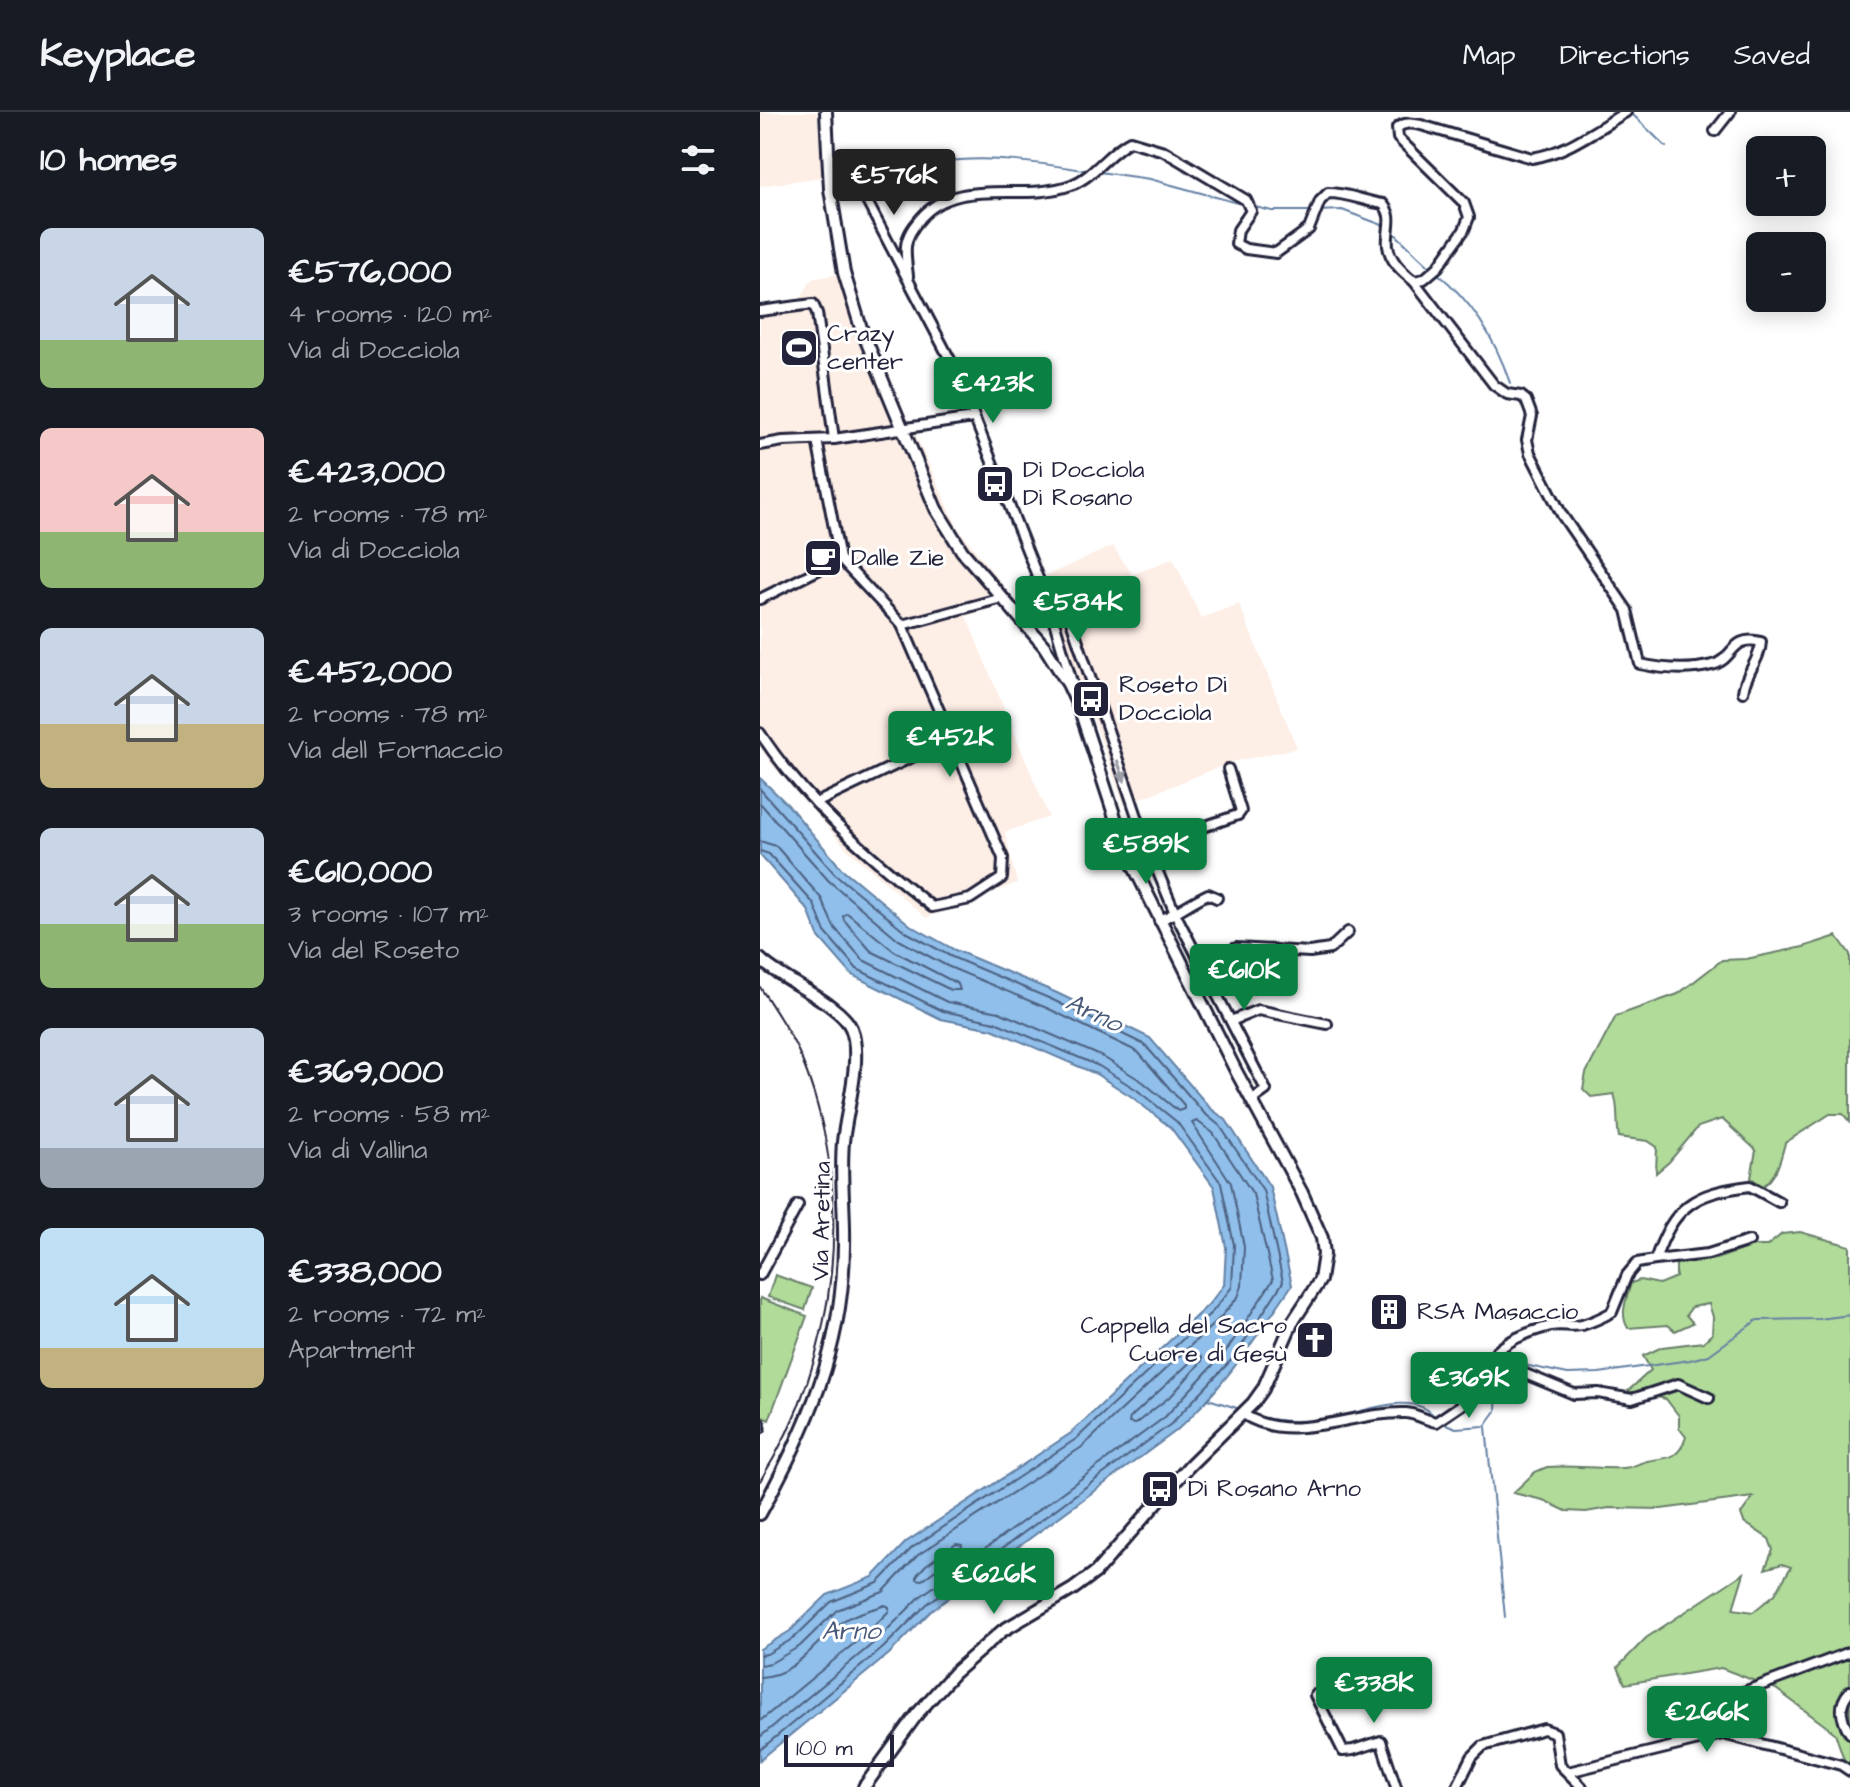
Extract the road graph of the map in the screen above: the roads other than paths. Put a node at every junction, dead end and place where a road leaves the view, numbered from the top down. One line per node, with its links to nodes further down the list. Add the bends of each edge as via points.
1 (826, 112): 10 (main road, via 830,189 844,273)
2 (1626, 112): 7 (street, via 1562,149 1532,158 1420,125 1400,125 1398,138 1464,203 1469,217 1438,267)
3 (1730, 112): 4 (street)
4 (1715, 131)
5 (854, 170): 6 (street)
6 (908, 276): 7 (street, via 906,243 911,229 945,198 1026,194 1072,185 1130,141 1164,151 1246,200 1251,211 1236,244 1246,249 1276,253 1309,229 1328,193 1383,204 1391,222 1388,249 1398,269); 9 (street, via 956,371)
7 (1414, 281): 19 (street, via 1494,385 1526,400 1532,416 1530,453 1562,515 1627,610 1640,664 1669,669 1715,665 1742,640 1761,642)
8 (760, 311): 11 (street, via 813,304)
9 (973, 418): 10 (street); 15 (street)
10 (902, 430): 11 (street); 16 (main road, via 936,509 962,551)
11 (834, 439): 12 (street)
12 (817, 440): 13 (street); 14 (street)
13 (760, 445)
14 (840, 559): 17 (street); 18 (street)
15 (1042, 590): 20 (street); 25 (street, one-way to 25, via 1062,594)
16 (1002, 598): 18 (street); 20 (main road, via 1044,646)
17 (760, 599)
18 (902, 625): 22 (street)
19 (1743, 692)
20 (1080, 710): 28 (main road, via 1126,851)
21 (760, 733): 24 (street)
22 (950, 739): 24 (street); 24 (street, via 1003,858 1002,878 970,899 932,907 855,844)
23 (1228, 769): 25 (street, via 1237,790 1238,815)
24 (816, 803)
25 (1147, 846): 27 (street)
26 (1217, 898): 27 (street, via 1208,894)
27 (1175, 913): 28 (street); 31 (street)
28 (1159, 921): 34 (main road)
29 (1348, 932): 31 (street, via 1330,949 1236,948)
30 (760, 959): 43 (main road, Via Aretina, via 838,1012 851,1029 855,1055 843,1140 839,1317 811,1413)
31 (1201, 964): 32 (street)
32 (1231, 1021): 33 (street, via 1258,1010); 34 (street, via 1266,1090)
33 (1327, 1024)
34 (1252, 1100): 42 (main road, via 1316,1221 1324,1265 1263,1389)
35 (1779, 1202): 38 (street, via 1750,1186 1705,1196 1674,1218)
36 (798, 1205): 39 (street)
37 (1749, 1241): 38 (street, via 1708,1254)
38 (1655, 1260): 40 (street, via 1637,1263 1627,1275 1612,1312 1581,1325 1551,1326 1495,1350)
39 (760, 1275)
40 (1477, 1394): 41 (street, via 1518,1371 1574,1394 1632,1399 1678,1384); 42 (street, via 1439,1421 1404,1413 1279,1427 1256,1422)
41 (1709, 1398)
42 (1245, 1412): 51 (main road, via 1190,1465 1096,1572 978,1650 918,1713)
43 (760, 1514)
44 (1850, 1652): 48 (street, via 1738,1694 1720,1713 1716,1724)
45 (1850, 1691): 47 (street, via 1841,1712)
46 (1315, 1695): 52 (street, via 1343,1751 1381,1741)
47 (1850, 1733)
48 (1723, 1734): 49 (street); 50 (street)
49 (1850, 1771)
50 (1568, 1772): 53 (street, via 1560,1765 1555,1733 1544,1729 1483,1746); 54 (street)
51 (864, 1787)
52 (1396, 1787)
53 (1457, 1787)
54 (1582, 1787)

